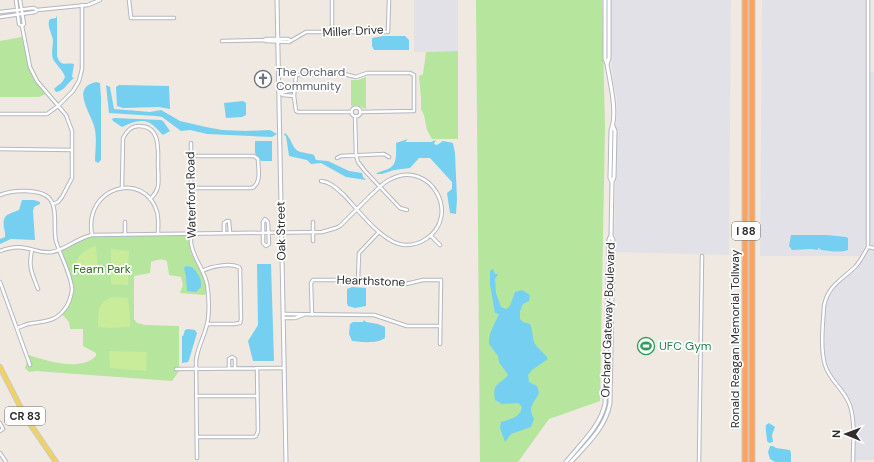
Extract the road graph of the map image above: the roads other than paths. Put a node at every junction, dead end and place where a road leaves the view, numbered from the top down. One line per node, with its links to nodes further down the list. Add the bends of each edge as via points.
1 (16, 0): 15 (street)
2 (20, 0): 14 (street)
3 (100, 0): 13 (street)
4 (129, 0): 21 (street, via 131,18)
5 (277, 0): 24 (street, Oak Street)
6 (332, 0): 23 (street)
7 (390, 0): 23 (street, Miller Drive, via 388,32)
8 (605, 0): 26 (street, Orchard Gateway Boulevard, via 605,59)
9 (609, 0): 26 (street, Orchard Gateway Boulevard)
10 (745, 0): 107 (highway, Ronald Reagan Memorial Tollway / I 88)
11 (752, 0): 108 (highway, Ronald Reagan Memorial Tollway / I 88)
12 (868, 0): 68 (street)
13 (82, 5): 16 (street); 30 (street, via 81,76 73,91)
14 (22, 9): 15 (street); 16 (street); 19 (street)
15 (17, 10): 17 (street); 18 (street)
16 (37, 10): 19 (street)
17 (0, 12)
18 (18, 14): 19 (street); 20 (street); 22 (street, via 19,24)
19 (22, 14): 22 (street)
20 (0, 17)
21 (174, 18)
22 (22, 26): 30 (street, via 30,67 37,81)
23 (332, 33): 24 (street, Miller Drive, via 306,32 290,40)
24 (278, 40): 25 (street, Miller Drive); 28 (street, Oak Street)
25 (222, 41)
26 (608, 64): 65 (street, Orchard Gateway Boulevard, via 613,101)
27 (294, 90): 28 (street); 29 (street); 32 (street, via 295,78 299,74 344,74 356,77 367,74 414,75 414,111)
28 (279, 93): 29 (street); 59 (street, Oak Street)
29 (294, 96): 31 (street, via 295,109 298,112)
30 (58, 106): 33 (street, via 43,115); 37 (street, via 70,124)
31 (351, 112): 32 (street, via 356,107); 34 (street)
32 (360, 112): 34 (street)
33 (0, 114)
34 (355, 116): 38 (street)
35 (191, 143): 39 (street, Waterford Road)
36 (0, 149): 37 (street)
37 (72, 150): 48 (street, via 72,178 62,197)
38 (356, 155): 40 (street, via 384,154); 41 (street); 43 (street, via 360,166)
39 (191, 156): 45 (street, Waterford Road); 45 (street, via 254,156 258,159 258,182 252,188)
40 (389, 157)
41 (337, 158)
42 (321, 181): 49 (street, via 330,183)
43 (380, 187): 49 (street); 50 (street, via 400,208); 64 (street, via 390,179 407,175 430,183 439,196 442,212 441,220)
44 (122, 188): 47 (street, via 134,189); 47 (street, via 123,138 131,128 147,127 154,133 158,143 158,187); 63 (street, via 108,192 98,201 92,215)
45 (191, 188): 62 (street, Waterford Road)
46 (0, 195): 48 (street, via 10,192 39,192 47,196)
47 (150, 199): 61 (street, via 157,212)
48 (53, 204): 71 (street)
49 (357, 209): 53 (street, via 336,228); 54 (street)
50 (407, 210)
51 (125, 222): 60 (street)
52 (313, 222): 53 (street)
53 (313, 232): 59 (street); 66 (street)
54 (379, 232): 64 (street, via 391,241 406,245 421,243); 75 (street, via 359,253)
55 (224, 233): 56 (street); 56 (street, via 224,224 227,220 230,223); 62 (street)
56 (230, 233): 57 (street)
57 (262, 233): 58 (street); 58 (street, via 263,244 266,246 269,244); 58 (street, via 262,222 265,220 268,222)
58 (269, 233): 59 (street)
59 (281, 233): 78 (street, Oak Street)
60 (125, 234): 61 (street); 63 (street)
61 (158, 234): 62 (street)
62 (191, 234): 74 (street, Waterford Road, via 192,247)
63 (92, 235): 71 (street, via 78,239)
64 (431, 236): 67 (street)
65 (611, 236): 104 (street, Orchard Gateway Boulevard, via 606,404 597,424); 105 (street, Orchard Gateway Boulevard, via 613,240 609,407 601,426)
66 (313, 241)
67 (440, 245)
68 (868, 247): 69 (street); 109 (street, via 863,257 830,290 824,306 823,360 829,375 850,406 853,419)
69 (874, 248)
70 (32, 250): 71 (street, via 48,253); 72 (street, via 12,248); 77 (street, via 30,267)
71 (59, 250): 84 (street, via 71,285 68,305 52,320)
72 (0, 251)
73 (702, 256): 106 (street)
74 (202, 270): 82 (street, Waterford Road, via 207,285); 82 (street, via 214,266 235,266 240,270 240,322)
75 (358, 280): 79 (street, Hearthstone, via 313,280); 83 (street, Hearthstone, via 406,284 423,280 441,280)
76 (0, 282): 84 (street)
77 (38, 289)
78 (283, 314): 80 (street); 81 (street, Oak Street)
79 (312, 314): 80 (street); 83 (street, via 374,315 407,326)
80 (303, 315): 81 (street)
81 (283, 318): 91 (street, Oak Street)
82 (207, 324): 93 (street, Waterford Road, via 196,356)
83 (440, 326): 85 (street)
84 (17, 328): 86 (street)
85 (440, 344)
86 (30, 364)
87 (0, 367): 102 (main road, CR 83, via 28,422)
88 (229, 368): 89 (street); 89 (street, via 229,359 232,356 235,359); 93 (street)
89 (235, 368): 90 (street)
90 (257, 368): 91 (street); 95 (street)
91 (284, 368): 103 (street, Oak Street)
92 (176, 369): 93 (street)
93 (196, 369): 94 (street, Waterford Road)
94 (196, 396): 95 (street); 98 (street, Waterford Road)
95 (257, 396): 98 (street, via 256,436)
96 (0, 424): 97 (street, via 3,429)
97 (0, 431)
98 (197, 437): 100 (street, Waterford Road)
99 (0, 452): 101 (street)
100 (197, 458)
101 (6, 462)
102 (56, 462)
103 (286, 462)
104 (566, 462)
105 (571, 462)
106 (699, 462)
107 (746, 462)
108 (752, 462)
109 (853, 462)

